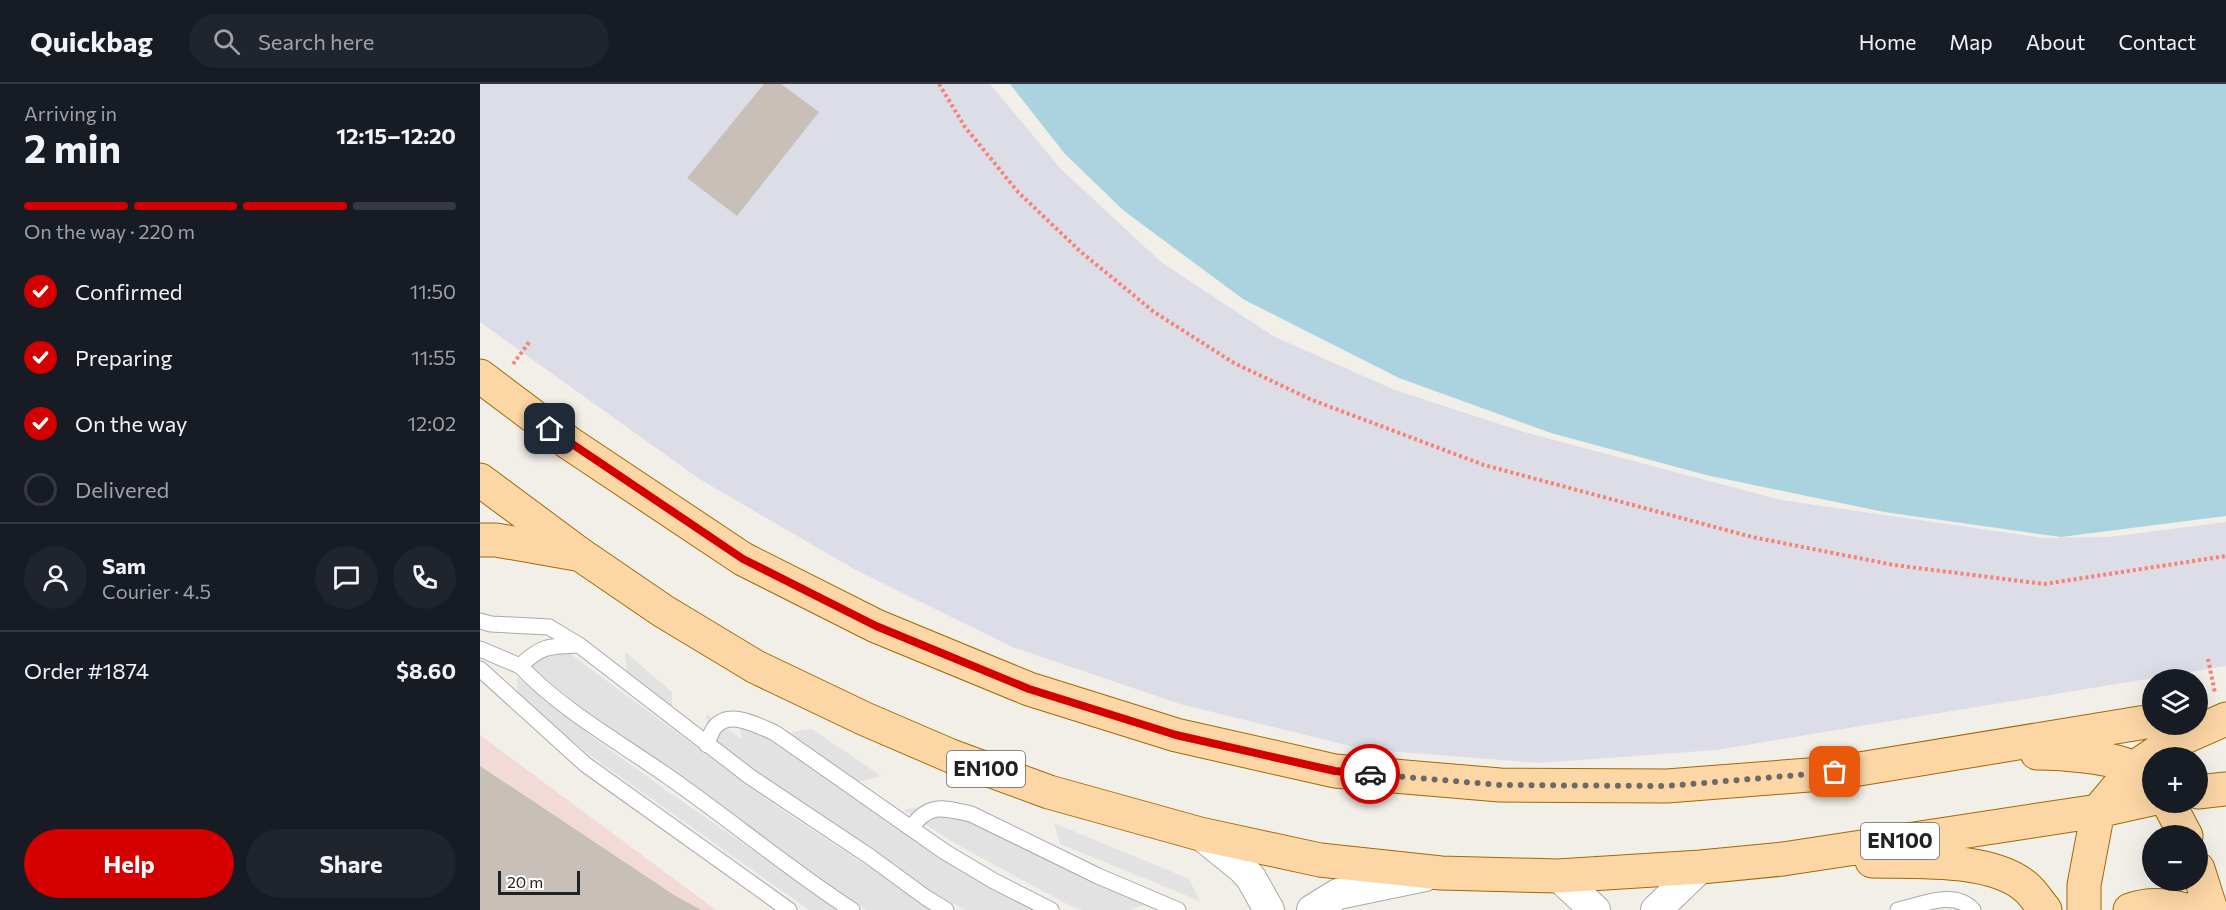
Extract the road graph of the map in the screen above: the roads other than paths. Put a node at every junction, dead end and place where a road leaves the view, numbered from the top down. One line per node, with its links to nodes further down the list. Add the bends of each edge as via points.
1 (485, 383): 14 (main road, via 743,559 866,621 1029,689 1176,735 1335,771 1500,785 1667,786 1835,772)
2 (480, 480): 4 (main road, EN100)
3 (480, 540): 4 (main road)
4 (581, 555): 22 (main road, EN100, via 756,667 865,719 1049,792)
5 (480, 621): 6 (lane, via 549,627)
6 (579, 645): 8 (lane, via 538,650); 12 (lane)
7 (480, 649): 8 (lane)
8 (520, 666): 31 (lane, via 553,696)
9 (480, 669): 30 (lane, via 586,765)
10 (2217, 713): 13 (main road)
11 (2142, 723): 14 (main road)
12 (707, 745): 21 (lane, via 715,726 722,722 734,719 758,725); 32 (lane)
13 (2167, 747)
14 (1940, 756): 15 (main road, via 2055,753 2097,758)
15 (2142, 777)
16 (2142, 778): 20 (main road)
17 (2226, 789): 18 (main road)
18 (2208, 791)
19 (2142, 801): 20 (main road, EN100)
20 (2098, 811): 23 (main road, EN100); 41 (main road, via 2084,885)
21 (911, 828): 33 (lane, via 984,875); 34 (lane, via 919,815 932,809 971,814)
22 (1200, 834): 25 (main road, EN100, via 1320,860); 35 (street, via 1242,868)
23 (1783, 860): 24 (main road, EN100); 40 (main road, via 1905,862 2000,871 2027,888)
24 (1701, 867): 26 (main road, EN100); 37 (street)
25 (1441, 873): 26 (main road, EN100); 29 (street, via 1338,894)
26 (1558, 876): 36 (street)
27 (2205, 891): 44 (main road)
28 (1950, 904): 38 (lane); 39 (lane, via 1968,904)
29 (1315, 909)
30 (789, 910)
31 (852, 910)
32 (946, 910)
33 (1051, 910)
34 (1178, 910)
35 (1269, 910)
36 (1595, 910)
37 (1656, 910)
38 (1898, 910)
39 (1973, 910)
40 (2045, 910)
41 (2084, 910)
42 (2130, 910): 43 (main road, via 2166,904)
43 (2186, 910)
44 (2211, 910)

